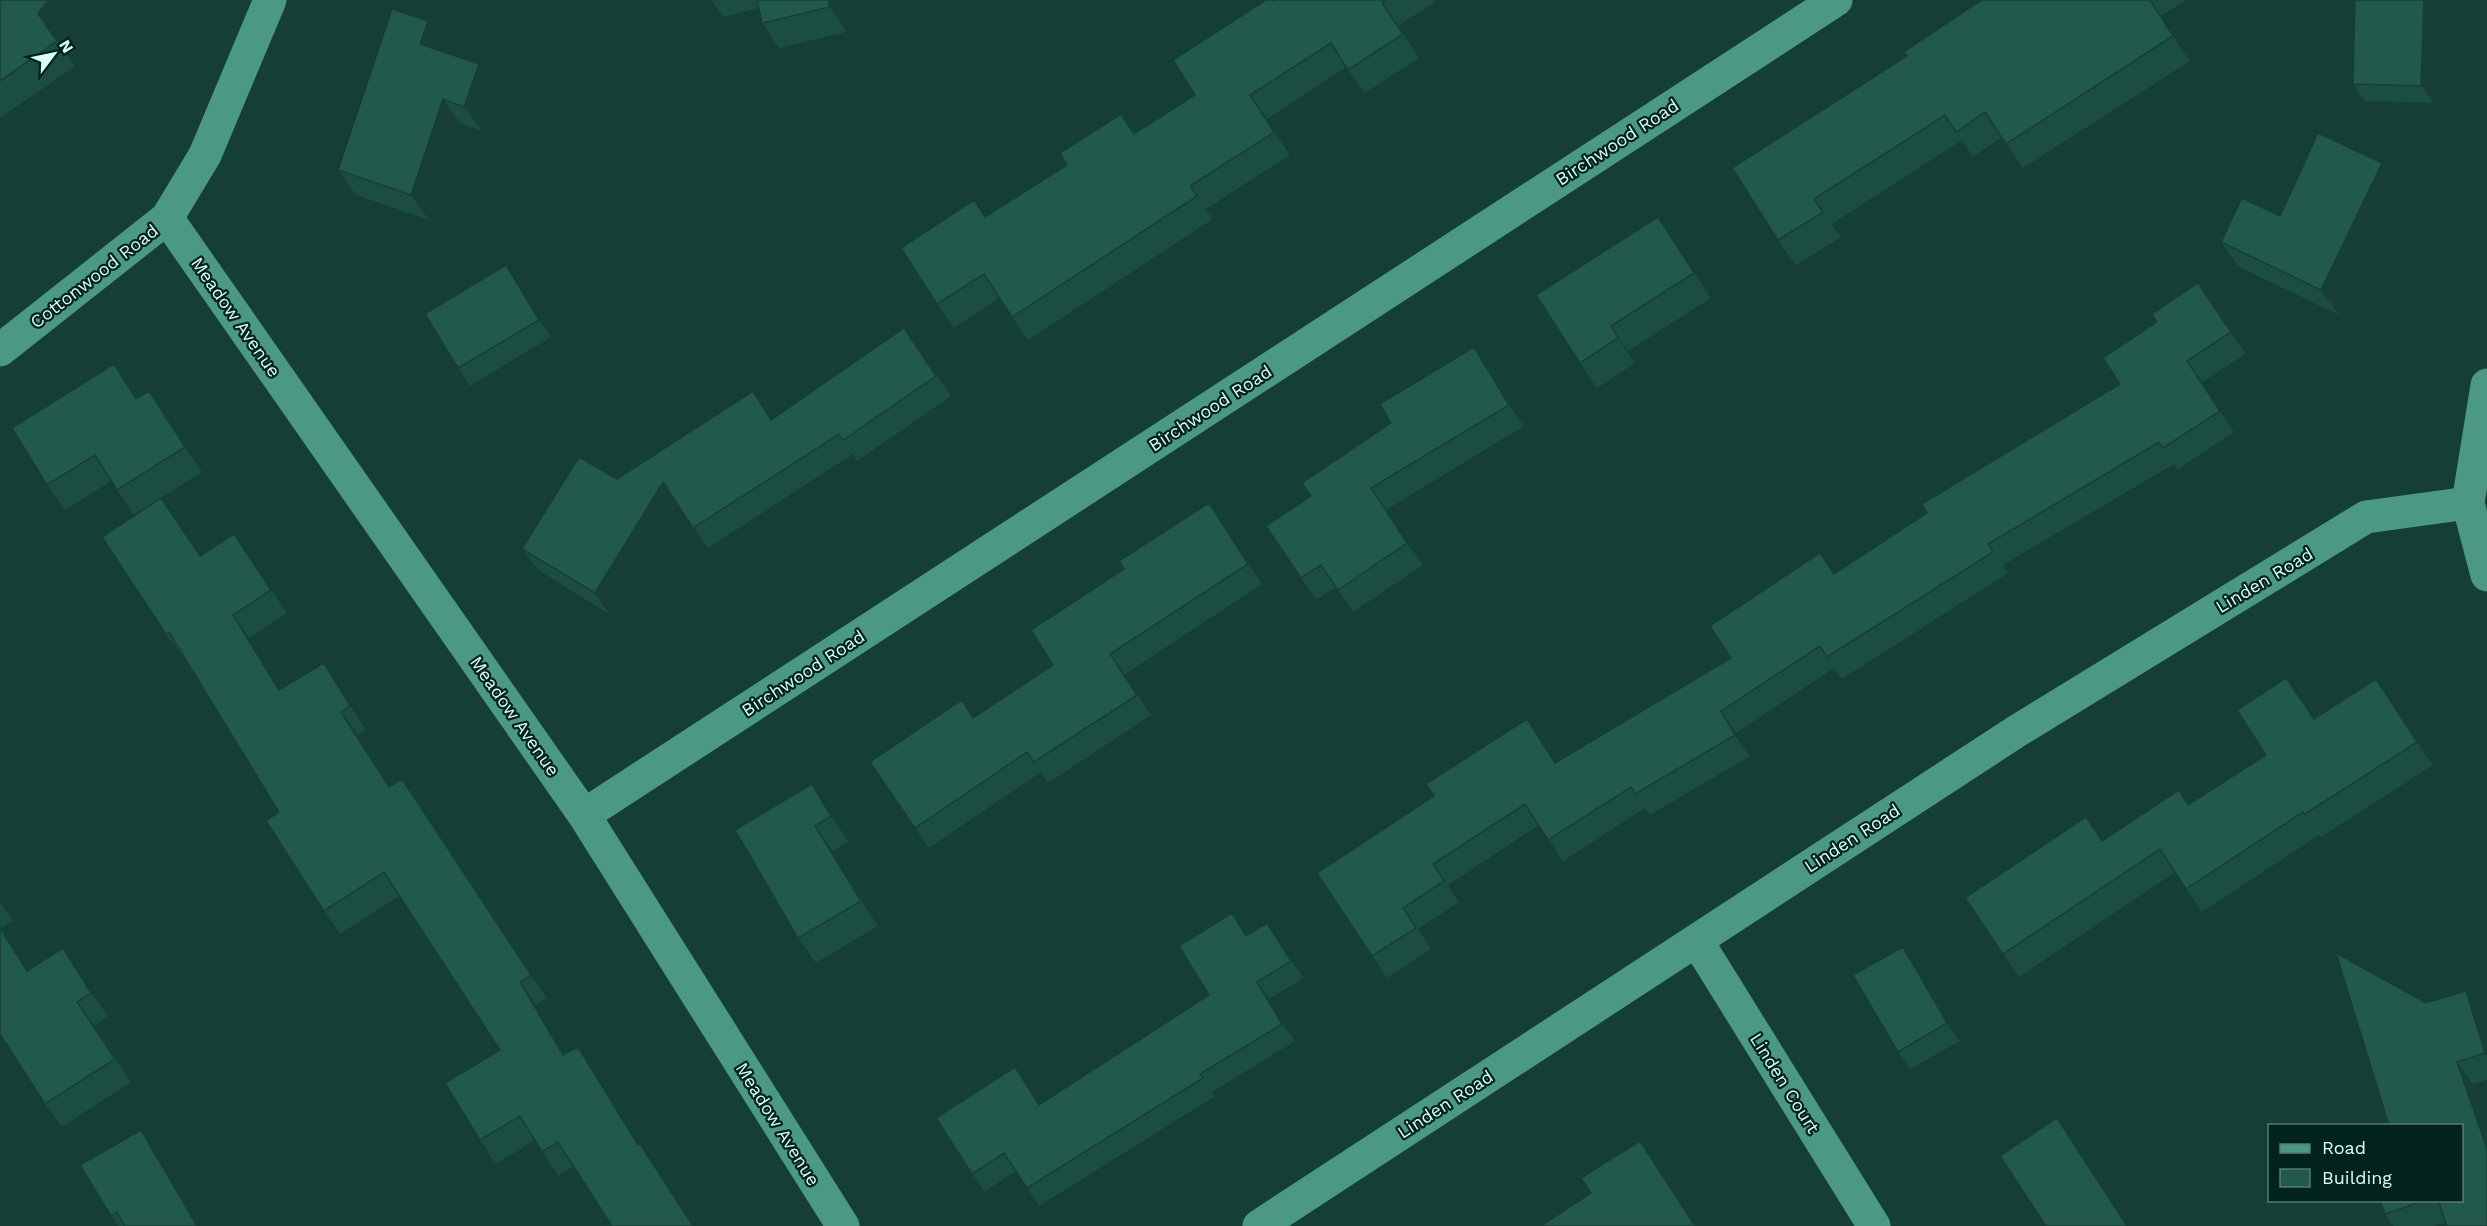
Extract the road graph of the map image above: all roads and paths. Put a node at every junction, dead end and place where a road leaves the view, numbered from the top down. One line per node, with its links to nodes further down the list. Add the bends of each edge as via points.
1 (270, 0): 3 (street, Cottonwood Road, via 205,155)
2 (1836, 0): 8 (street, Birchwood Road)
3 (167, 219): 4 (street, Cottonwood Road); 8 (street, Meadow Avenue)
4 (0, 350)
5 (2487, 385): 6 (street)
6 (2468, 503): 7 (street); 9 (street, Linden Road, via 2366,517 2017,731)
7 (2487, 575)
8 (584, 815): 10 (street, Meadow Avenue)
9 (1696, 940): 11 (street, Linden Road); 12 (street, Linden Court)
10 (843, 1226)
11 (1258, 1226)
12 (1874, 1226)

